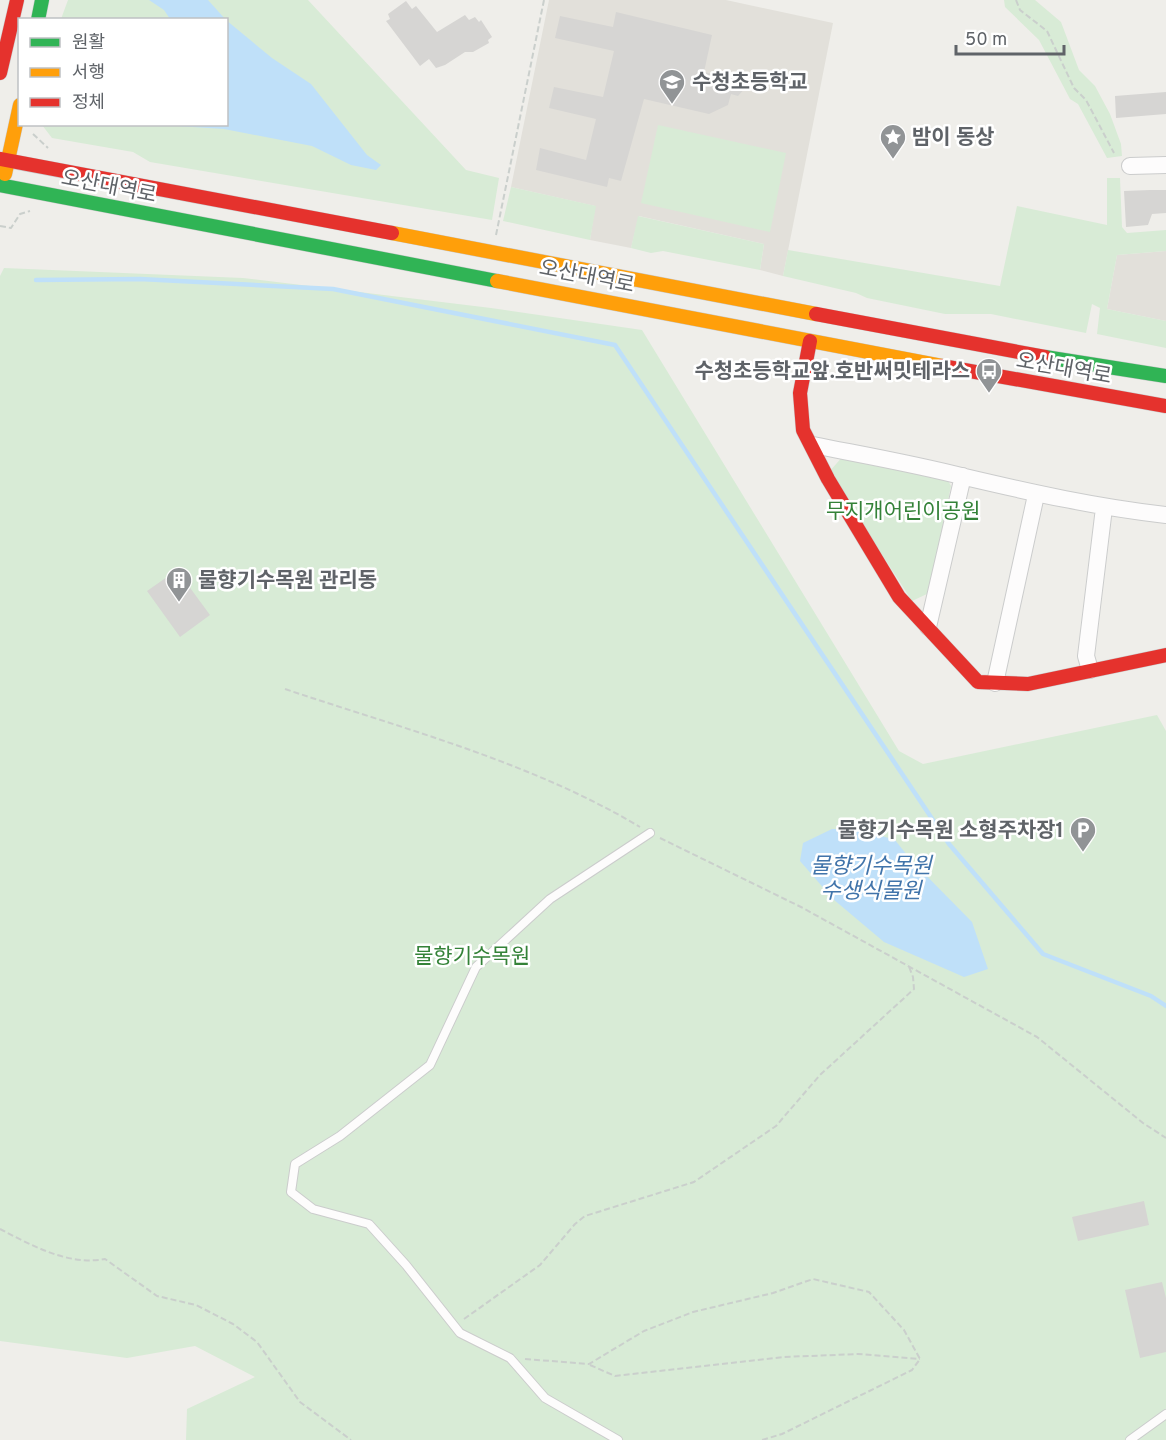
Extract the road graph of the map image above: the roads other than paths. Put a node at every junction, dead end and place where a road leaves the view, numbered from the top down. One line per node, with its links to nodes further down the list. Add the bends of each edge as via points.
1 (16, 0): 4 (main road)
2 (42, 0): 3 (main road)
3 (38, 18)
4 (0, 72)
5 (18, 112): 6 (main road)
6 (4, 160): 9 (main road); 11 (main road, 오산대역로, via 1081,364)
7 (1166, 165): 8 (street)
8 (1130, 166)
9 (1, 189): 10 (main road, 오산대역로)
10 (810, 341): 12 (main road, 오산대역로); 13 (main road, via 800,408 803,430)
11 (1166, 375)
12 (1166, 406)
13 (813, 445): 14 (street); 18 (main road, via 828,479 899,597)
14 (963, 476): 15 (street); 18 (street)
15 (1036, 495): 16 (street); 21 (street)
16 (1104, 508): 17 (street); 20 (street, via 1086,656)
17 (1166, 515)
18 (928, 627): 21 (main road, via 978,682)
19 (1166, 655): 20 (main road)
20 (1090, 670): 21 (main road, via 1028,684)
21 (995, 683)
22 (650, 833): 24 (lane, via 550,900 476,967 430,1065 340,1136 295,1164 291,1192 313,1209 369,1224 460,1333 510,1358 545,1398)
23 (1166, 1414): 25 (lane)
24 (618, 1440)
25 (1130, 1440)

